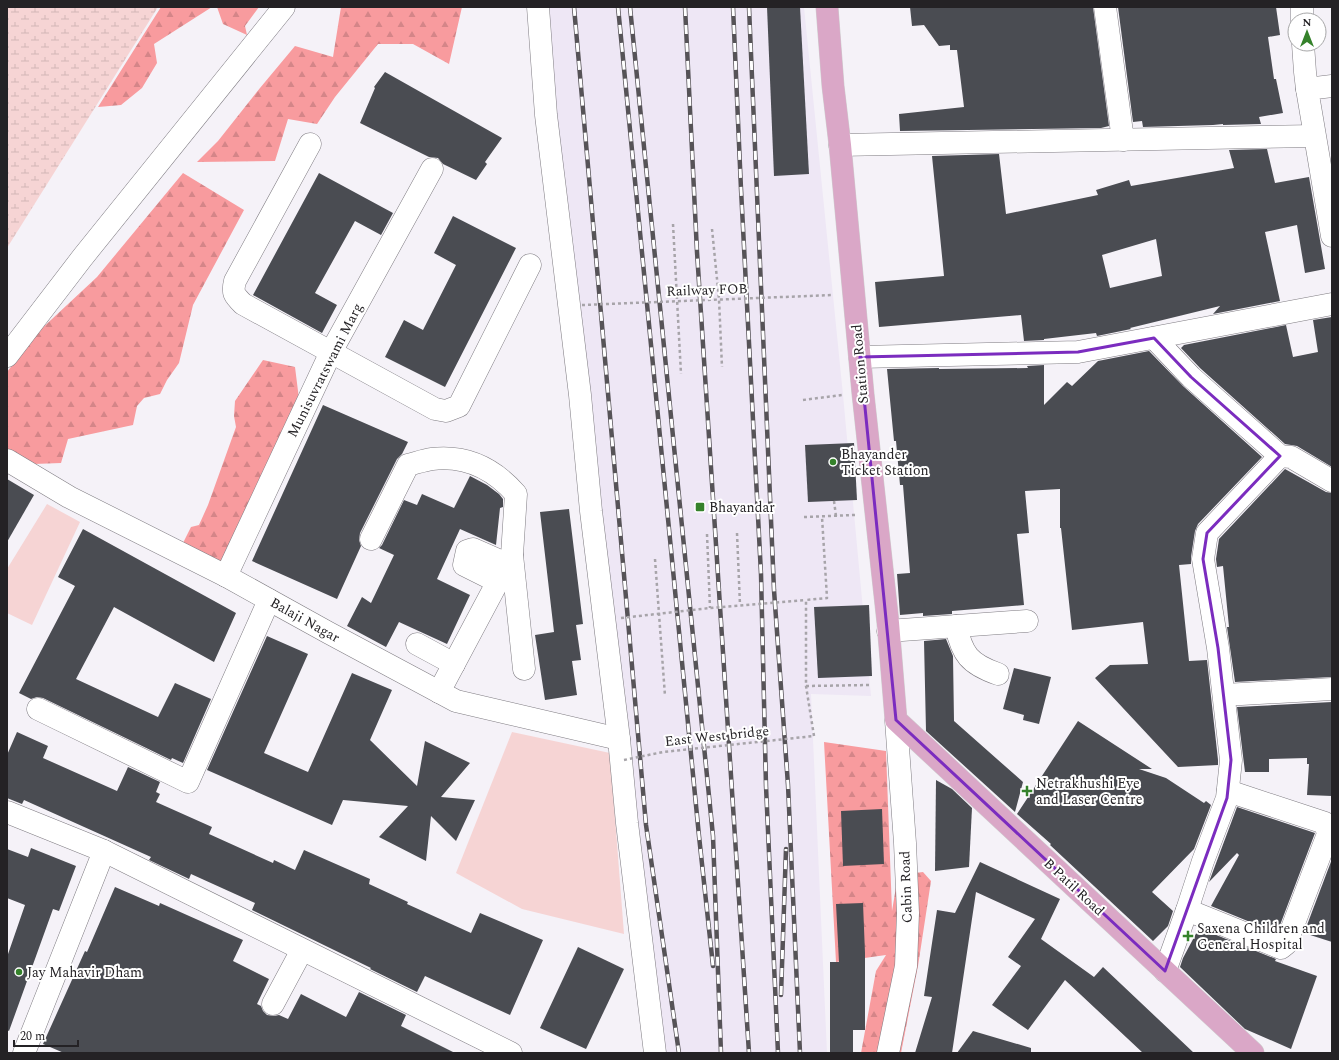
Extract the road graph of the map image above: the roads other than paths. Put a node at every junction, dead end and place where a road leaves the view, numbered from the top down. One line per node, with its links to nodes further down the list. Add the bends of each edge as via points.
1 (284, 7): 18 (street, via 82,258)
2 (538, 7): 39 (street, via 546,115 563,214 584,390 591,511)
3 (827, 7): 11 (main road, Station Road)
4 (1105, 7): 9 (street)
5 (1304, 52): 7 (street)
6 (1332, 86): 7 (street)
7 (1307, 89): 8 (street)
8 (1314, 136): 9 (street); 13 (street)
9 (1123, 140): 11 (street)
10 (310, 144): 17 (street, via 233,289 235,296 243,304)
11 (840, 145): 19 (main road, Station Road)
12 (432, 169): 17 (street, Munisuvratswami Marg)
13 (1332, 236)
14 (530, 265): 17 (street, via 459,406 446,411 435,410)
15 (1332, 304): 16 (street)
16 (1154, 338): 19 (street, via 1078,352); 20 (street, via 1191,377)
17 (331, 352): 25 (street, Munisuvratswami Marg)
18 (7, 356)
19 (860, 357): 29 (main road, Station Road)
20 (1280, 456): 22 (street, via 1291,457); 36 (street, via 1207,532 1203,559)
21 (7, 460): 25 (street, Balaji Nagar, via 69,497)
22 (1332, 481)
23 (371, 539): 24 (street, via 408,465 431,459 466,461 483,467 507,484 516,494)
24 (506, 567): 31 (street); 32 (street)
25 (226, 576): 26 (street, Balaji Nagar)
26 (269, 600): 35 (street, Balaji Nagar); 37 (street, via 188,782)
27 (1027, 621): 28 (street)
28 (956, 626): 29 (street); 33 (street, via 965,654 982,667)
29 (888, 631): 38 (main road, Station Road)
30 (417, 644): 31 (street)
31 (454, 664): 35 (street)
32 (524, 669)
33 (998, 674)
34 (1332, 689): 36 (street)
35 (439, 692): 39 (street, Balaji Nagar, via 456,701)
36 (1224, 695): 40 (street, via 1231,760)
37 (38, 709)
38 (896, 720): 45 (main road, B Patil Road); 50 (street, Cabin Road, via 908,913 906,966)
39 (621, 749): 49 (street, via 627,823)
40 (1228, 791): 43 (street, via 1202,861); 43 (street, via 1325,823 1328,834 1286,944 1281,948)
41 (7, 812): 42 (street)
42 (104, 852): 44 (street); 47 (street)
43 (1188, 910): 45 (street)
44 (302, 950): 46 (street); 48 (street)
45 (1165, 971): 51 (main road, B Patil Road)
46 (273, 1004)
47 (24, 1053)
48 (511, 1053)
49 (656, 1053)
50 (888, 1053)
51 (1253, 1053)

